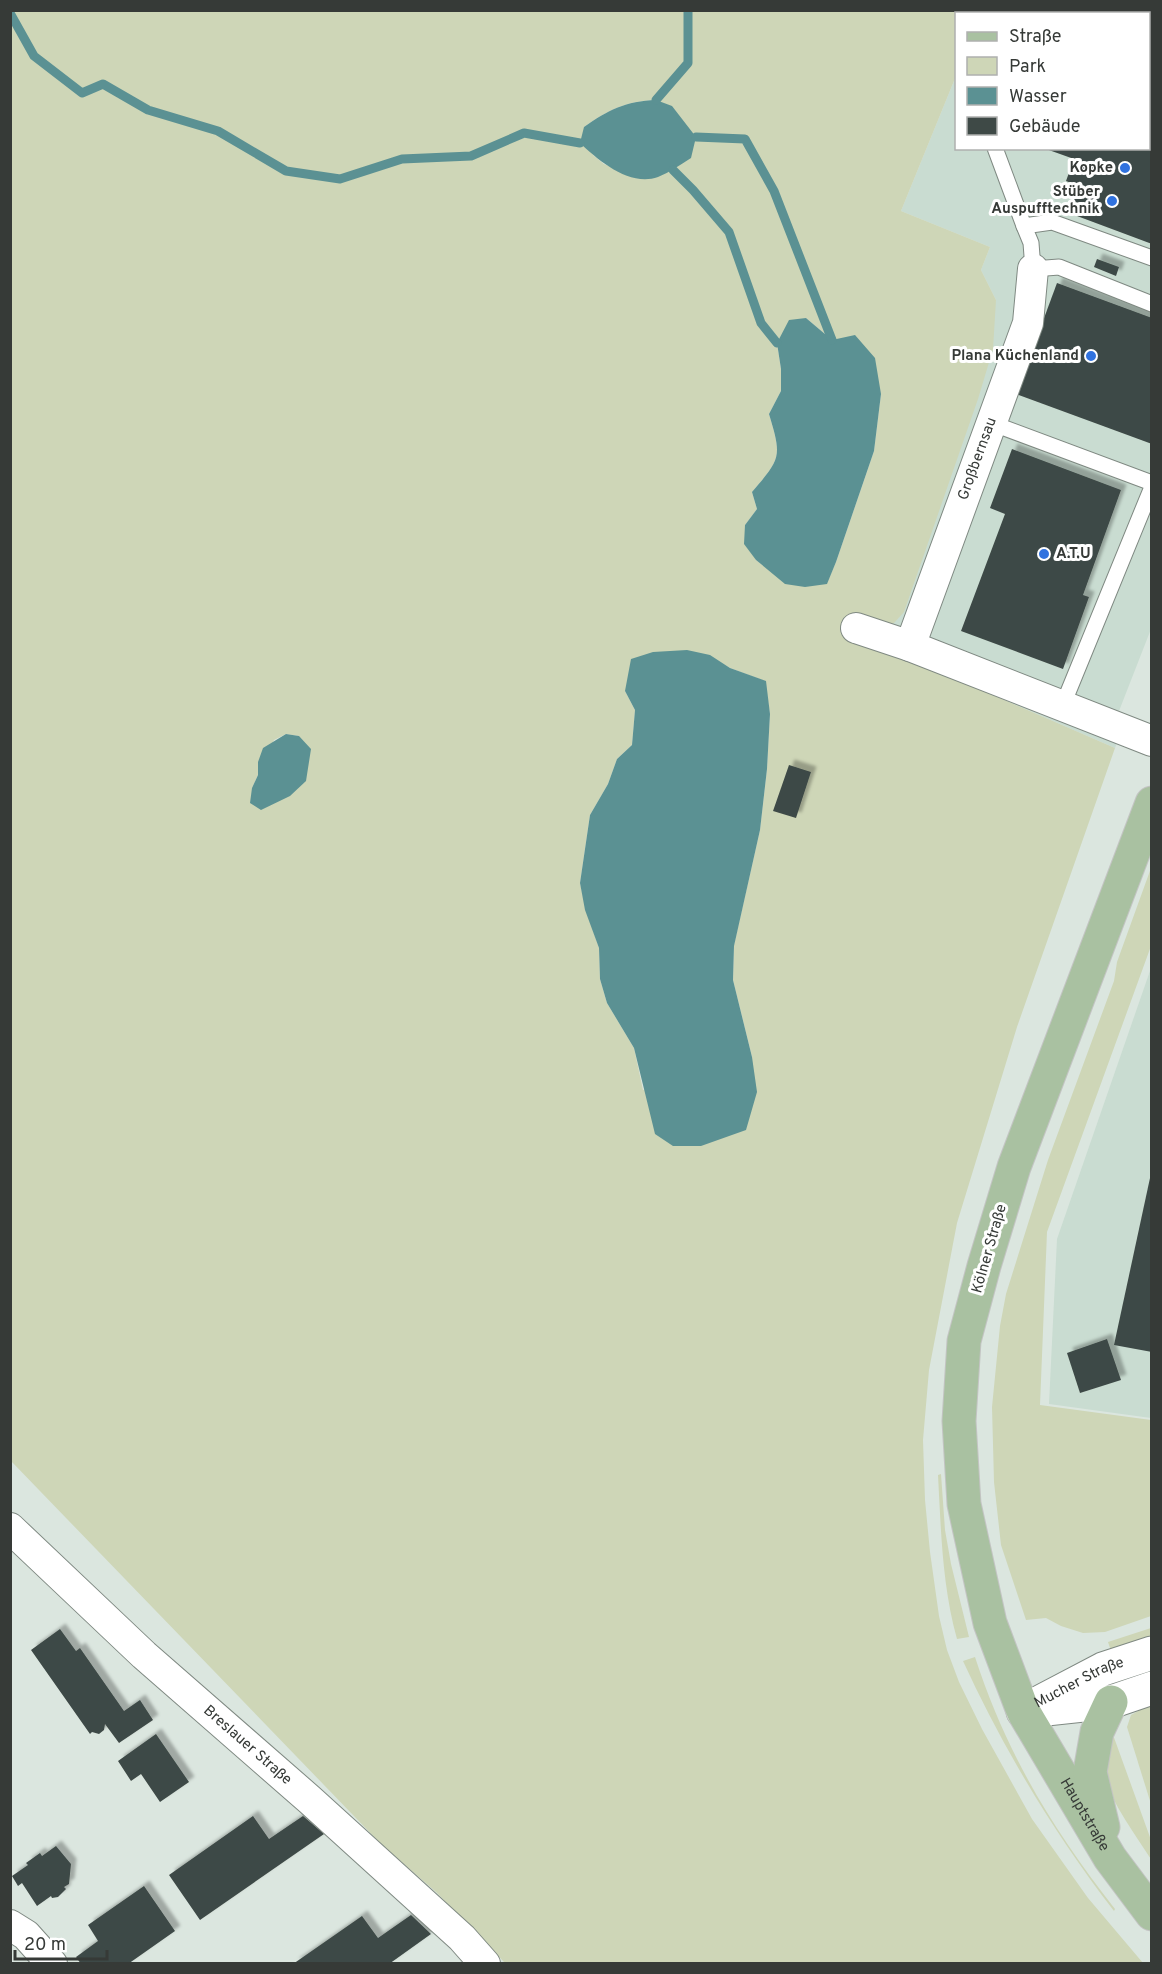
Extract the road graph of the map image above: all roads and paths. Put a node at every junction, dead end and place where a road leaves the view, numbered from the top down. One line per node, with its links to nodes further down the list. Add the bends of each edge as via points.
1 (996, 150): 2 (lane)
2 (1024, 226): 3 (lane, via 1052,222); 4 (lane, via 1031,243)
3 (1152, 258)
4 (1033, 269): 5 (lane, via 1059,267); 6 (street, Großbernsau, via 1028,322)
5 (1152, 304)
6 (991, 423): 7 (lane); 9 (street, Großbernsau)
7 (1152, 485): 10 (lane)
8 (856, 628): 9 (street)
9 (910, 646): 10 (street)
10 (1062, 707): 11 (street)
11 (1152, 741)
12 (1152, 803): 17 (main road, Kölner Straße, via 1014,1167 964,1341 959,1421 964,1504 990,1623)
13 (10, 1528): 22 (street, Breslauer Straße, via 144,1655 462,1938)
14 (1152, 1653): 17 (main road, Mucher Straße, via 1102,1669)
15 (1152, 1688): 16 (main road, Mucher Straße)
16 (1112, 1702): 17 (main road, Mucher Straße); 18 (main road, Mucher Straße, via 1097,1732 1090,1772)
17 (1023, 1711): 18 (main road, Hauptstraße)
18 (1110, 1858): 19 (main road, Hauptstraße)
19 (1152, 1914)
20 (10, 1925): 21 (street, via 26,1935)
21 (52, 1964)
22 (485, 1964)

